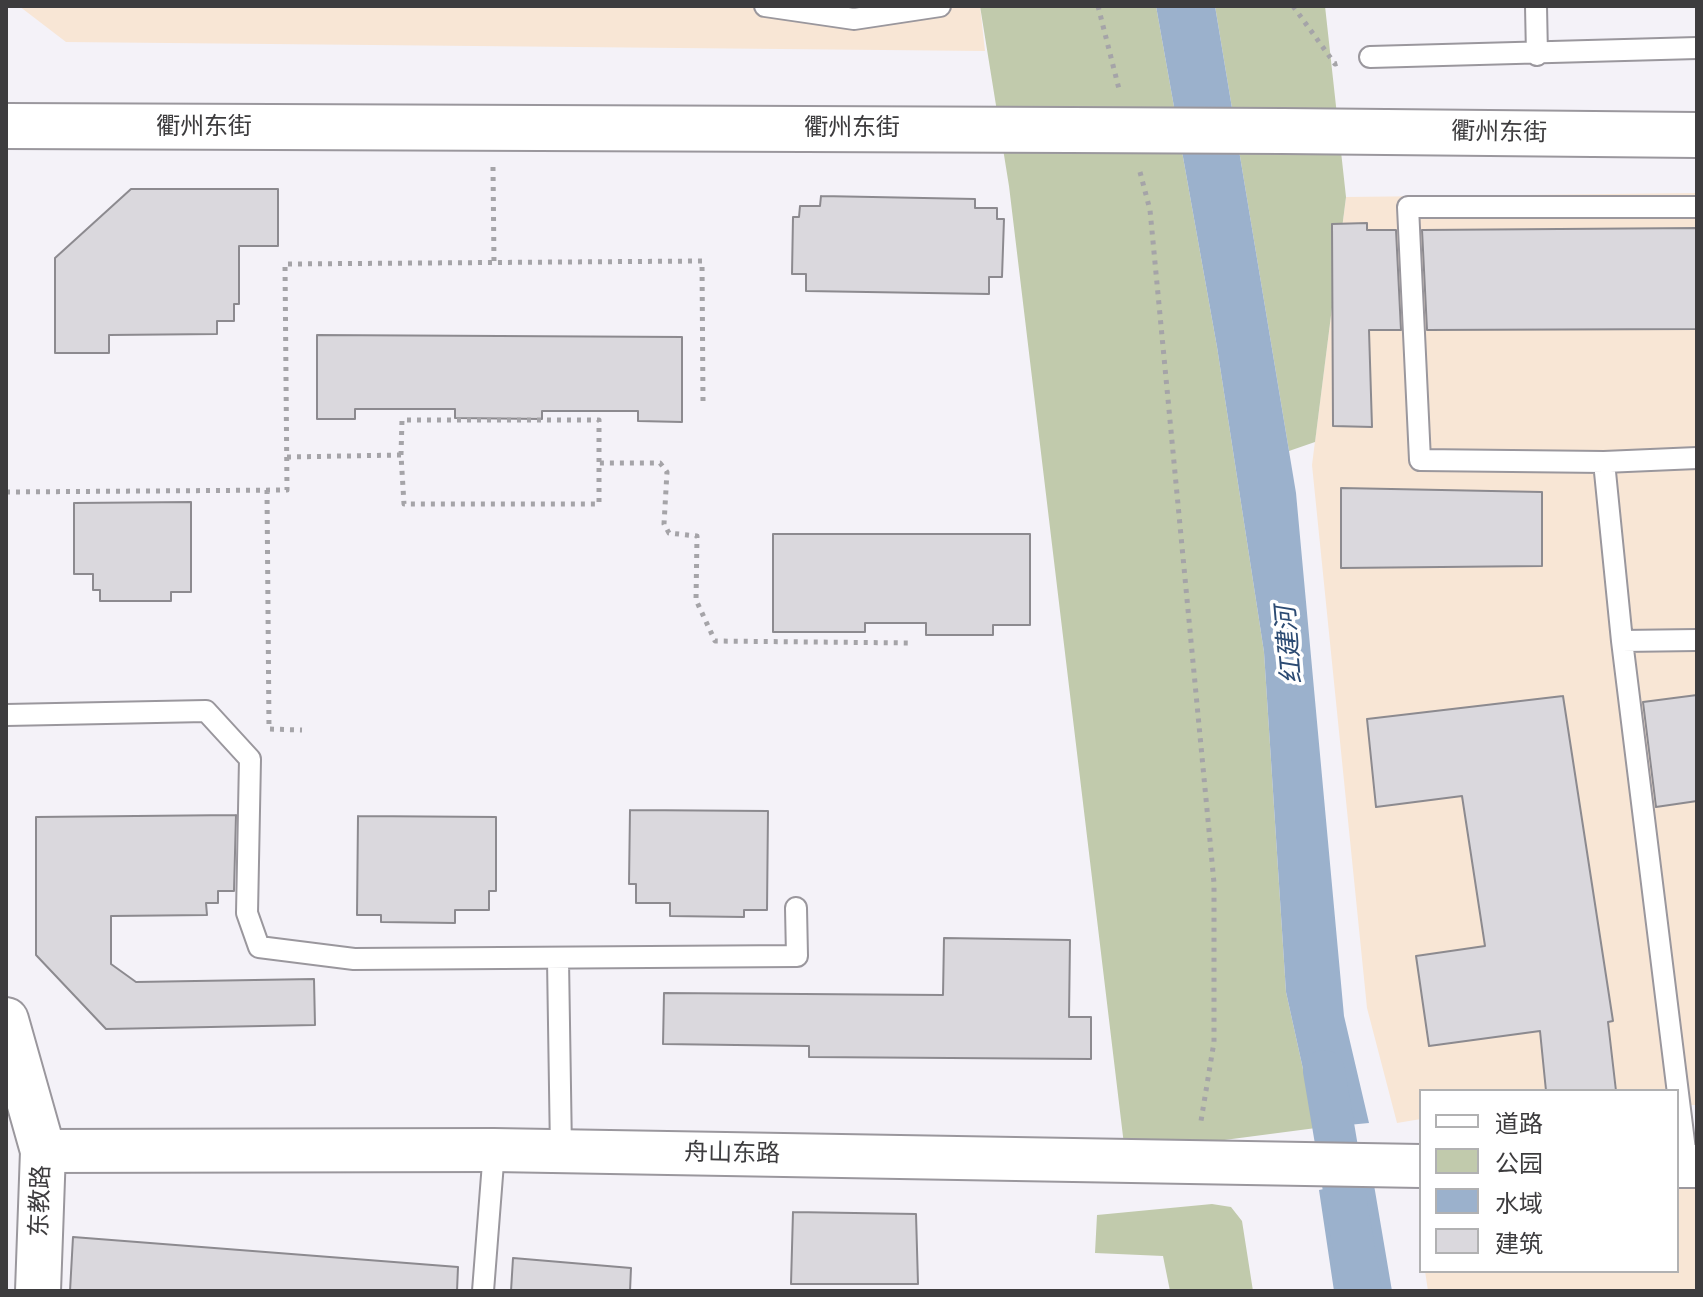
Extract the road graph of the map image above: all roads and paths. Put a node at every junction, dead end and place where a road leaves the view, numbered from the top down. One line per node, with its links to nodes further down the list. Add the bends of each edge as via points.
1 (765, 6): 2 (lane, via 854,19)
2 (940, 6)
3 (1098, 6): 9 (path)
4 (1293, 6): 8 (path, via 1335,64)
5 (1536, 6): 7 (lane)
6 (1697, 48): 7 (lane)
7 (1537, 55): 8 (lane)
8 (1370, 57)
9 (1120, 93)
10 (6, 126): 11 (street, 衢州东街)
11 (493, 127): 12 (street, 衢州东街, bridge); 15 (path)
12 (1697, 135)
13 (1139, 166): 37 (path, via 1150,210 1214,883 1214,1042)
14 (1697, 207): 20 (lane, via 1408,207 1420,460)
15 (494, 262): 16 (path, via 702,261); 18 (path, via 285,264)
16 (703, 402)
17 (401, 455): 18 (path); 21 (path, via 402,420 599,420); 21 (path, via 404,504 599,504)
18 (287, 457): 22 (path, via 287,490)
19 (1697, 458): 20 (lane)
20 (1604, 462): 25 (lane)
21 (599, 463): 26 (path, via 660,463 667,472 664,524 669,533 697,536 696,600 715,641)
22 (267, 490): 23 (path); 28 (path, via 269,729)
23 (6, 492)
24 (1697, 640): 25 (lane)
25 (1622, 641): 32 (lane)
26 (913, 643)
27 (6, 715): 30 (lane, via 206,711 250,759 247,913 259,947 354,959)
28 (302, 730)
29 (796, 908): 30 (lane, via 797,956)
30 (558, 960): 36 (lane)
31 (6, 1020): 35 (street, 东教路)
32 (1677, 1089)
33 (1679, 1101): 39 (lane)
34 (494, 1150): 35 (street, 舟山东路); 36 (street, 舟山东路); 41 (lane)
35 (43, 1151): 40 (street, 东教路)
36 (561, 1151): 37 (street, 舟山东路)
37 (1194, 1161): 38 (street, 舟山东路)
38 (1419, 1166)
39 (1687, 1166)
40 (38, 1291)
41 (483, 1291)

